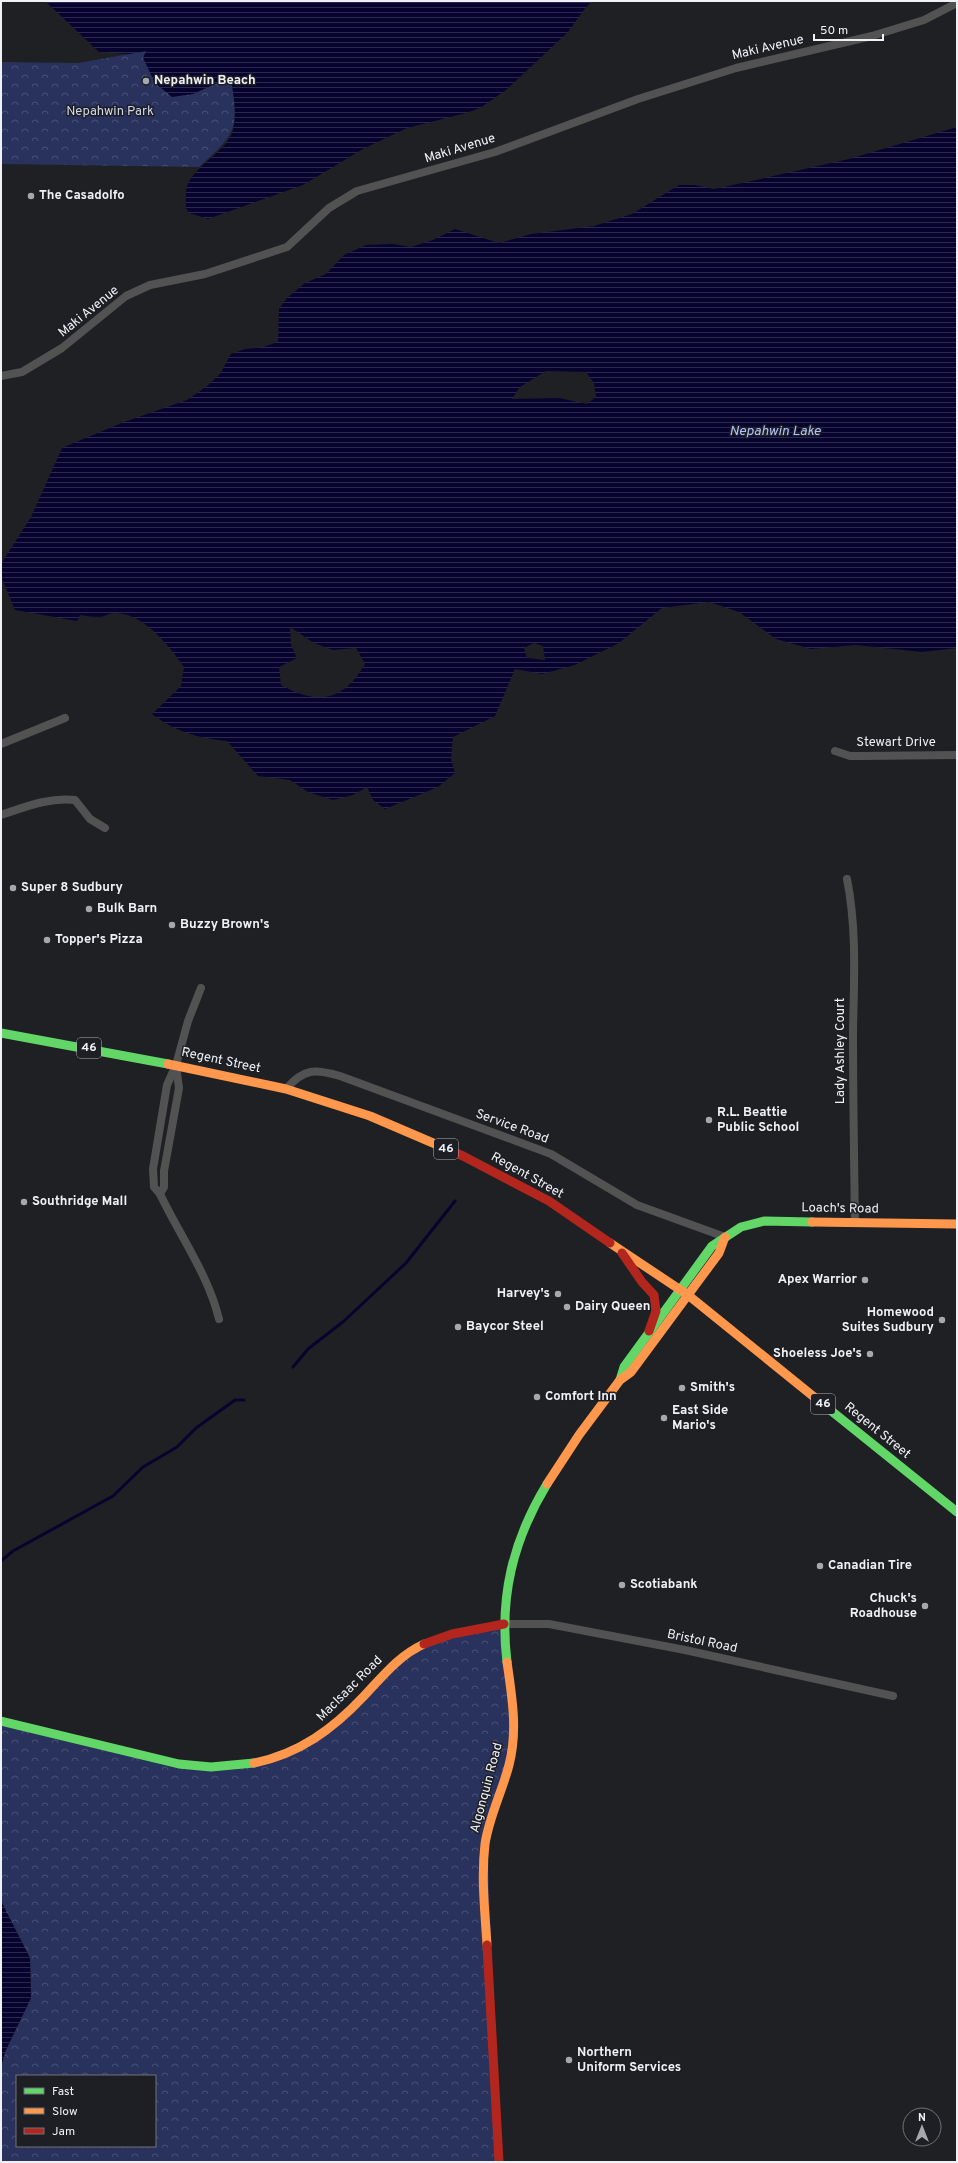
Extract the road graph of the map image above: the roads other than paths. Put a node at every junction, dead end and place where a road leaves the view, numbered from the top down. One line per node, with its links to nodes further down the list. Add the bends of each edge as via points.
1 (957, 3): 2 (street, Maki Avenue, via 924,20 736,68 638,99 495,152 357,192 329,208 287,247 206,274 150,285 126,296 62,348 22,372)
2 (1, 376)
3 (65, 718): 4 (street)
4 (1, 744)
5 (835, 751): 6 (street, Stewart Drive, via 850,756)
6 (957, 755)
7 (1, 815): 8 (street, via 43,802 75,800 90,819)
8 (105, 828)
9 (847, 879): 15 (street, Lady Ashley Court, via 854,942)
10 (201, 988): 12 (street, via 188,1021)
11 (1, 1033): 12 (street, Regent Street / 46)
12 (176, 1065): 13 (street, Regent Street / 46); 14 (street, via 179,1088 164,1170 164,1187); 14 (street, via 167,1085 153,1168 154,1187)
13 (286, 1089): 17 (street, Service Road, via 301,1074 319,1070 340,1076 551,1154 637,1205); 18 (street, Regent Street / 46, via 370,1116 463,1156 549,1201)
14 (160, 1194): 21 (street, via 206,1280)
15 (855, 1223): 16 (street, Loach's Road); 17 (street, Loach's Road, via 764,1221 741,1227)
16 (957, 1224)
17 (725, 1237): 19 (street, Loach's Road, via 712,1246); 20 (street, via 719,1253)
18 (619, 1249): 19 (street, Regent Street / 46); 22 (street, via 654,1295 656,1310)
19 (680, 1289): 20 (street, Regent Street / 46); 22 (street, Algonquin Road)
20 (688, 1295): 23 (street, Algonquin Road, via 631,1372); 24 (street, Regent Street / 46)
21 (219, 1319)
22 (649, 1331): 23 (street, Algonquin Road, via 624,1367)
23 (620, 1380): 25 (street, Algonquin Road, via 542,1492 522,1534 509,1574)
24 (957, 1512)
25 (504, 1624): 26 (street, Bristol Road, via 549,1624 685,1650); 27 (street, MacIsaac Road, via 464,1631 428,1642 403,1655 319,1738 286,1754 252,1764 205,1768 180,1764); 28 (street, Algonquin Road, via 514,1718 513,1746 509,1767 487,1832 484,1857)
26 (893, 1696)
27 (1, 1722)
28 (498, 2162)

